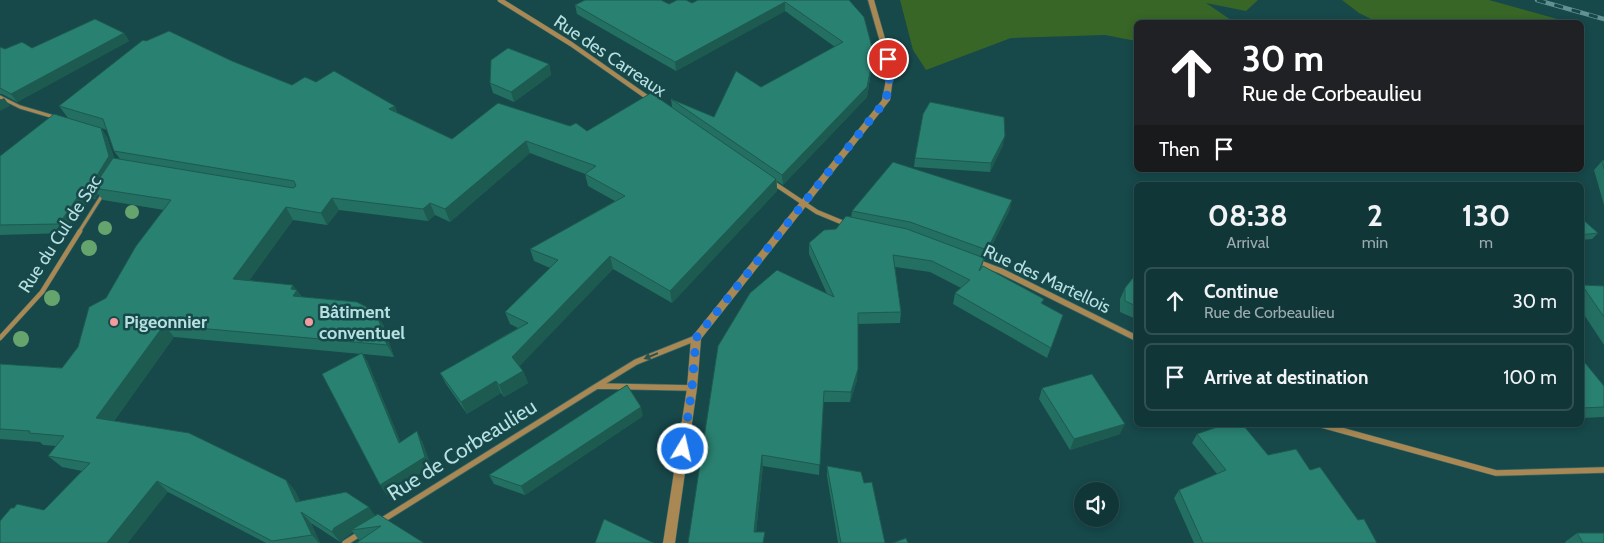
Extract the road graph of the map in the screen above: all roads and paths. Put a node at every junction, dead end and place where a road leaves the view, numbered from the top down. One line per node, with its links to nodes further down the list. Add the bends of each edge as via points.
1 (500, 0): 4 (street, Rue des Carreaux)
2 (871, 0): 8 (street, via 891,70 886,100)
3 (0, 97): 5 (lane)
4 (659, 105)
5 (56, 118)
6 (763, 176): 8 (street)
7 (105, 191): 12 (lane, Rue du Cul de Sac, via 42,292)
8 (803, 204): 9 (street, via 834,221); 13 (street)
9 (852, 225)
10 (967, 258): 11 (street, Rue des Martellois, via 1001,271)
11 (1134, 337)
12 (0, 338)
13 (696, 338): 14 (street, Rue de Corbeaulieu, one-way to 14, via 636,362); 15 (street)
14 (597, 386): 15 (street); 18 (street, Rue de Corbeaulieu)
15 (692, 388): 19 (street)
16 (1329, 427): 17 (street, via 1496,474)
17 (1604, 470)
18 (345, 543)
19 (669, 543)

